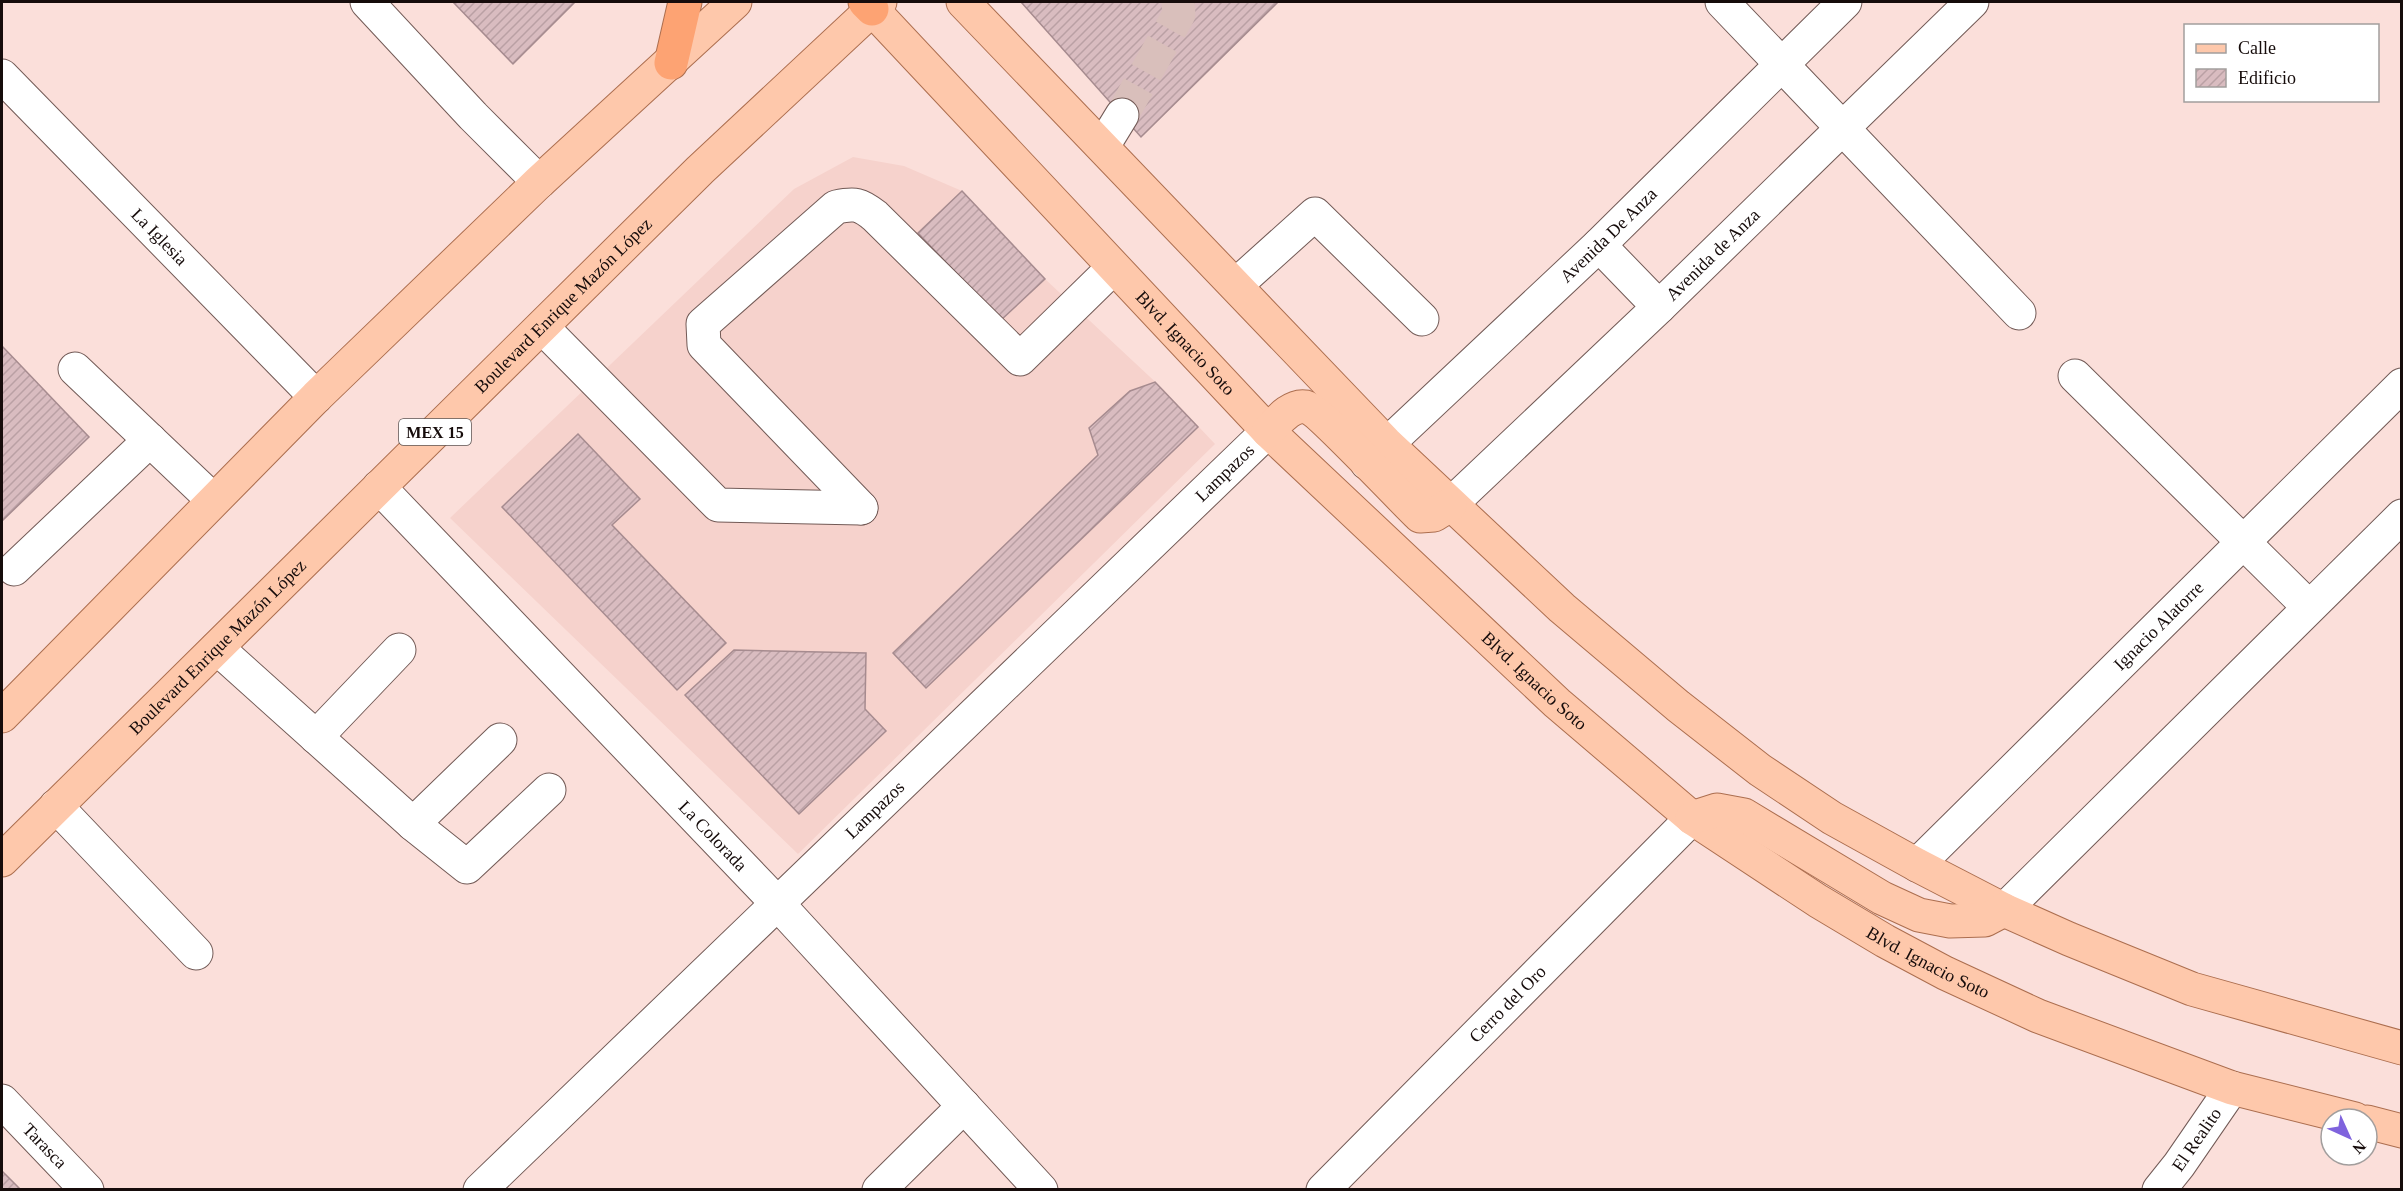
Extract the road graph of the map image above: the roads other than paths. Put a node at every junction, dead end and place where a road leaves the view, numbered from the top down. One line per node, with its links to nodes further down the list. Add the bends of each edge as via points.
1 (367, 2): 15 (street)
2 (685, 2): 9 (highway)
3 (735, 2): 9 (main road)
4 (963, 2): 14 (main road)
5 (1722, 2): 10 (street)
6 (1845, 2): 10 (street, Avenida De Anza)
7 (1972, 2): 13 (street, Avenida de Anza)
8 (872, 4): 17 (main road, Blvd. Ignacio Soto); 22 (main road, Boulevard Enrique Mazón López / MEX 15)
9 (671, 63): 15 (main road)
10 (1782, 63): 13 (street); 16 (street, Avenida De Anza)
11 (2, 76): 26 (street, La Iglesia)
12 (1122, 115): 14 (street)
13 (1843, 129): 19 (street, Avenida de Anza); 20 (street)
14 (1103, 146): 18 (main road)
15 (539, 182): 26 (main road)
16 (1599, 246): 19 (street); 29 (street, Avenida De Anza)
17 (1113, 268): 22 (street, via 1020,359 875,216 863,206 849,204 836,207 703,324 704,345 861,508 718,505); 27 (main road, Blvd. Ignacio Soto)
18 (1236, 285): 21 (street, via 1315,213); 29 (main road)
19 (1659, 307): 32 (street, Avenida de Anza)
20 (2019, 313)
21 (1422, 319)
22 (542, 327): 30 (main road, Boulevard Enrique Mazón López / MEX 15)
23 (75, 369): 28 (street)
24 (2075, 376): 34 (street)
25 (2400, 391): 34 (street, Ignacio Alatorre)
26 (316, 397): 31 (main road)
27 (1268, 431): 29 (main road, via 1288,412 1306,407); 44 (main road, Blvd. Ignacio Soto, via 1557,703); 48 (street, Lampazos)
28 (150, 440): 31 (street); 35 (street)
29 (1376, 453): 32 (main road)
30 (379, 487): 37 (main road, Boulevard Enrique Mazón López / MEX 15); 48 (street, La Colorada)
31 (213, 500): 39 (main road)
32 (1450, 505): 47 (main road, via 1562,608 1760,771 1832,818)
33 (2402, 516): 36 (street)
34 (2243, 543): 36 (street); 47 (street, Ignacio Alatorre)
35 (14, 569)
36 (2309, 607): 49 (street)
37 (217, 648): 40 (street); 43 (main road, Boulevard Enrique Mazón López / MEX 15)
38 (399, 650): 40 (street)
39 (2, 716)
40 (316, 737): 45 (street)
41 (500, 740): 45 (street)
42 (549, 790): 45 (street, via 467,867)
43 (56, 806): 46 (main road, Boulevard Enrique Mazón López / MEX 15); 50 (street)
44 (1692, 818): 49 (main road, via 1717,810 1744,815 1882,898 1919,915 1950,921 1985,920); 52 (main road, Blvd. Ignacio Soto, via 1885,941 1945,973 2038,1016); 62 (street, Cerro del Oro)
45 (413, 824)
46 (2, 860)
47 (1917, 865): 49 (main road)
48 (777, 903): 54 (street, La Colorada); 59 (street, Lampazos)
49 (2004, 910): 51 (main road, via 2192,989)
50 (196, 953)
51 (2402, 1048)
52 (2232, 1088): 55 (main road, Blvd. Ignacio Soto); 63 (street, El Realito)
53 (2, 1101): 58 (street, Tarasca)
54 (964, 1106): 60 (street); 61 (street, La Colorada)
55 (2319, 1110)
56 (2379, 1125): 57 (main road)
57 (2402, 1131)
58 (87, 1190)
59 (480, 1190)
60 (879, 1190)
61 (1041, 1190)
62 (1323, 1190)
63 (2159, 1190)

